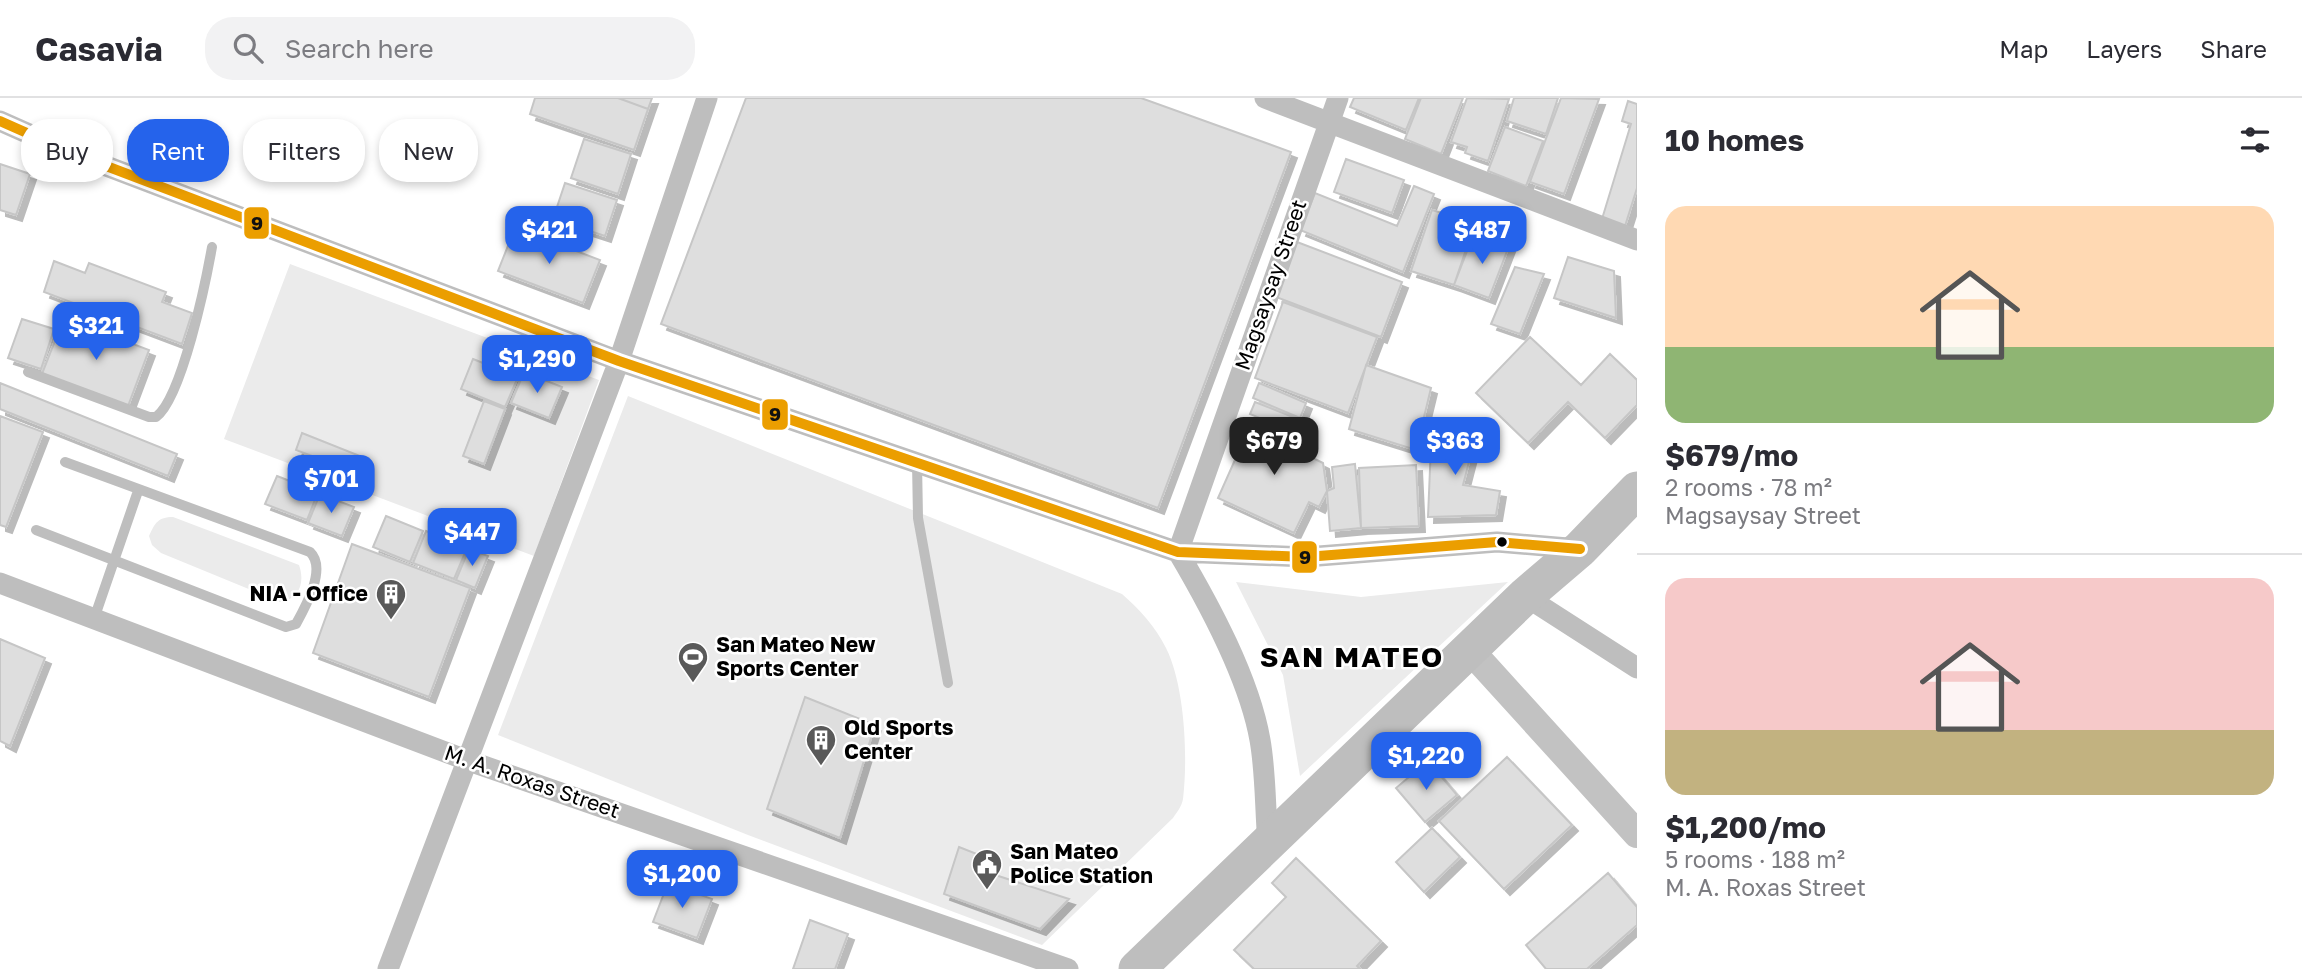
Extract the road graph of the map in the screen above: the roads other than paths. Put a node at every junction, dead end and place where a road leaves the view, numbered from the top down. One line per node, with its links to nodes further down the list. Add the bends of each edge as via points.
1 (707, 98): 8 (street)
2 (1265, 98): 5 (street)
3 (1338, 98): 5 (street, Magsaysay Street)
4 (0, 121): 8 (street, via 72,153)
5 (1328, 121): 6 (street); 16 (street, Magsaysay Street)
6 (1637, 240)
7 (212, 247): 9 (lane, via 200,315 167,405 156,417)
8 (619, 361): 11 (street); 24 (street)
9 (28, 372)
10 (65, 462): 13 (lane)
11 (917, 462): 16 (street); 23 (lane, via 918,518)
12 (1637, 490): 15 (highway)
13 (138, 491): 17 (lane); 17 (lane, via 310,552 317,571 296,624 286,627)
14 (36, 530): 17 (lane)
15 (1580, 549): 16 (street, via 1497,542 1306,557); 19 (highway)
16 (1178, 552): 26 (street, via 1208,603 1255,719)
17 (115, 559): 20 (lane)
18 (0, 583): 20 (street, M. A. Roxas Street)
19 (1525, 596): 21 (highway); 22 (street)
20 (95, 616): 24 (street, M. A. Roxas Street)
21 (1469, 649): 25 (main road); 26 (highway)
22 (1637, 668)
23 (948, 683)
24 (469, 761): 27 (street); 28 (street, M. A. Roxas Street)
25 (1637, 834)
26 (1268, 843): 29 (highway)
27 (388, 969)
28 (1068, 969)
29 (1137, 969)

